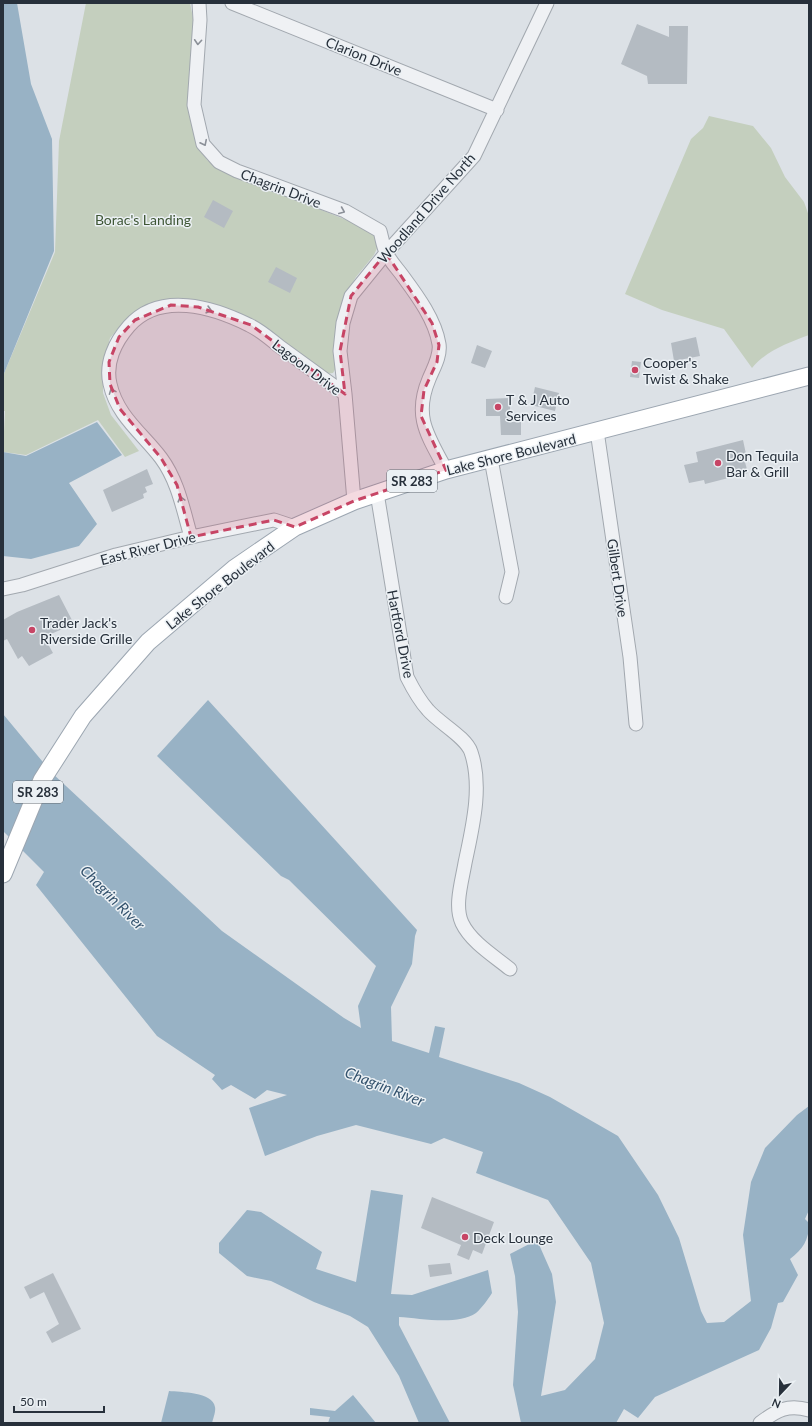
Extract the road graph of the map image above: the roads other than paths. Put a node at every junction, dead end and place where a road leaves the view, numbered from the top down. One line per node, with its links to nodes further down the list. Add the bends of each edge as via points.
1 (198, 3): 5 (street, Chagrin Drive, one-way to 5, via 200,20 194,105 202,144 219,162 237,171 345,211 380,231)
2 (232, 3): 4 (street, Clarion Drive)
3 (547, 3): 4 (street, Woodland Drive North)
4 (497, 110): 5 (street, Woodland Drive North, via 474,156)
5 (386, 253): 7 (street, Woodland Drive North, via 351,296 343,323 340,351); 10 (street, via 413,290 432,323 439,345 437,362 424,390 421,416)
6 (809, 376): 8 (main road, Lake Shore Boulevard / SR 283)
7 (345, 394): 12 (street, Lagoon Drive); 14 (street, Lagoon Drive, one-way to 7, via 177,485 161,458 120,409 110,384 109,362 119,337 135,320 152,310 171,305 198,307 224,314 251,326)
8 (597, 431): 9 (main road, Lake Shore Boulevard / SR 283); 17 (street, Gilbert Drive, via 630,657)
9 (491, 459): 10 (main road, Lake Shore Boulevard / SR 283); 16 (street, via 512,572)
10 (446, 470): 11 (main road, Lake Shore Boulevard / SR 283)
11 (377, 493): 12 (main road, Lake Shore Boulevard / SR 283); 19 (street, Hartford Drive, via 407,677 428,711 471,751 475,785 474,820 458,897 462,922 475,940)
12 (354, 501): 13 (main road, Lake Shore Boulevard / SR 283)
13 (295, 527): 14 (street, East River Drive, via 274,520); 18 (main road, Lake Shore Boulevard / SR 283, via 235,568 148,642 83,716 42,780)
14 (191, 537): 15 (street, East River Drive, via 116,555)
15 (3, 589)
16 (506, 597)
17 (636, 724)
18 (3, 874)
19 (510, 969)
20 (809, 1410): 21 (street, via 794,1406 772,1414)
21 (760, 1423)

